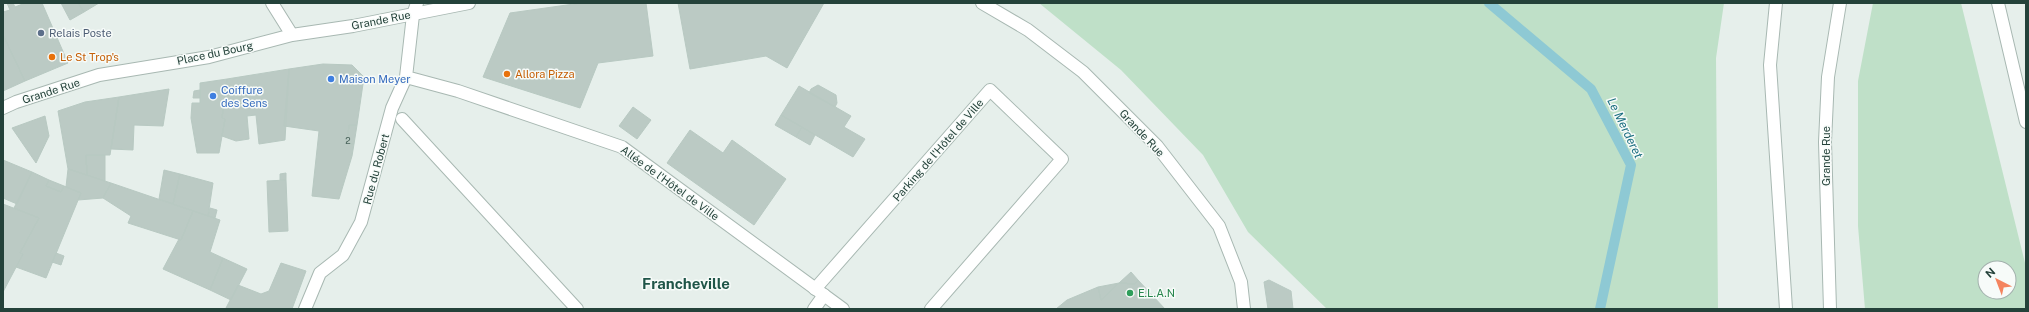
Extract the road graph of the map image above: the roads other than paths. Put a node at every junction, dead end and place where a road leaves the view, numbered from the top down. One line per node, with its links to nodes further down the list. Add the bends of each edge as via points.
1 (272, 3): 8 (street)
2 (469, 3): 7 (street, Grande Rue)
3 (982, 3): 20 (street, Grande Rue, via 1028,30 1083,72 1157,146 1219,226 1241,282)
4 (1776, 3): 21 (street, via 1770,65)
5 (1840, 3): 22 (street, Grande Rue, via 1828,77 1825,142)
6 (1998, 3): 13 (street)
7 (415, 9): 8 (street, Grande Rue); 10 (street, Rue du Robert)
8 (292, 35): 9 (street, Place du Bourg, via 209,57)
9 (100, 75): 11 (street, Grande Rue)
10 (406, 76): 14 (street, Allée de l'Hôtel de Ville, via 622,147); 15 (street, Rue du Robert, via 392,108 361,222 343,255 320,272)
11 (3, 108)
12 (402, 119): 16 (street)
13 (2026, 122)
14 (820, 292): 17 (street); 18 (street, Allée de l'Hôtel de Ville); 19 (street, Parking de l'Hôtel de Ville, via 990,90 1062,159)
15 (305, 309)
16 (577, 309)
17 (814, 309)
18 (843, 309)
19 (931, 309)
20 (1244, 309)
21 (1786, 309)
22 (1830, 309)

